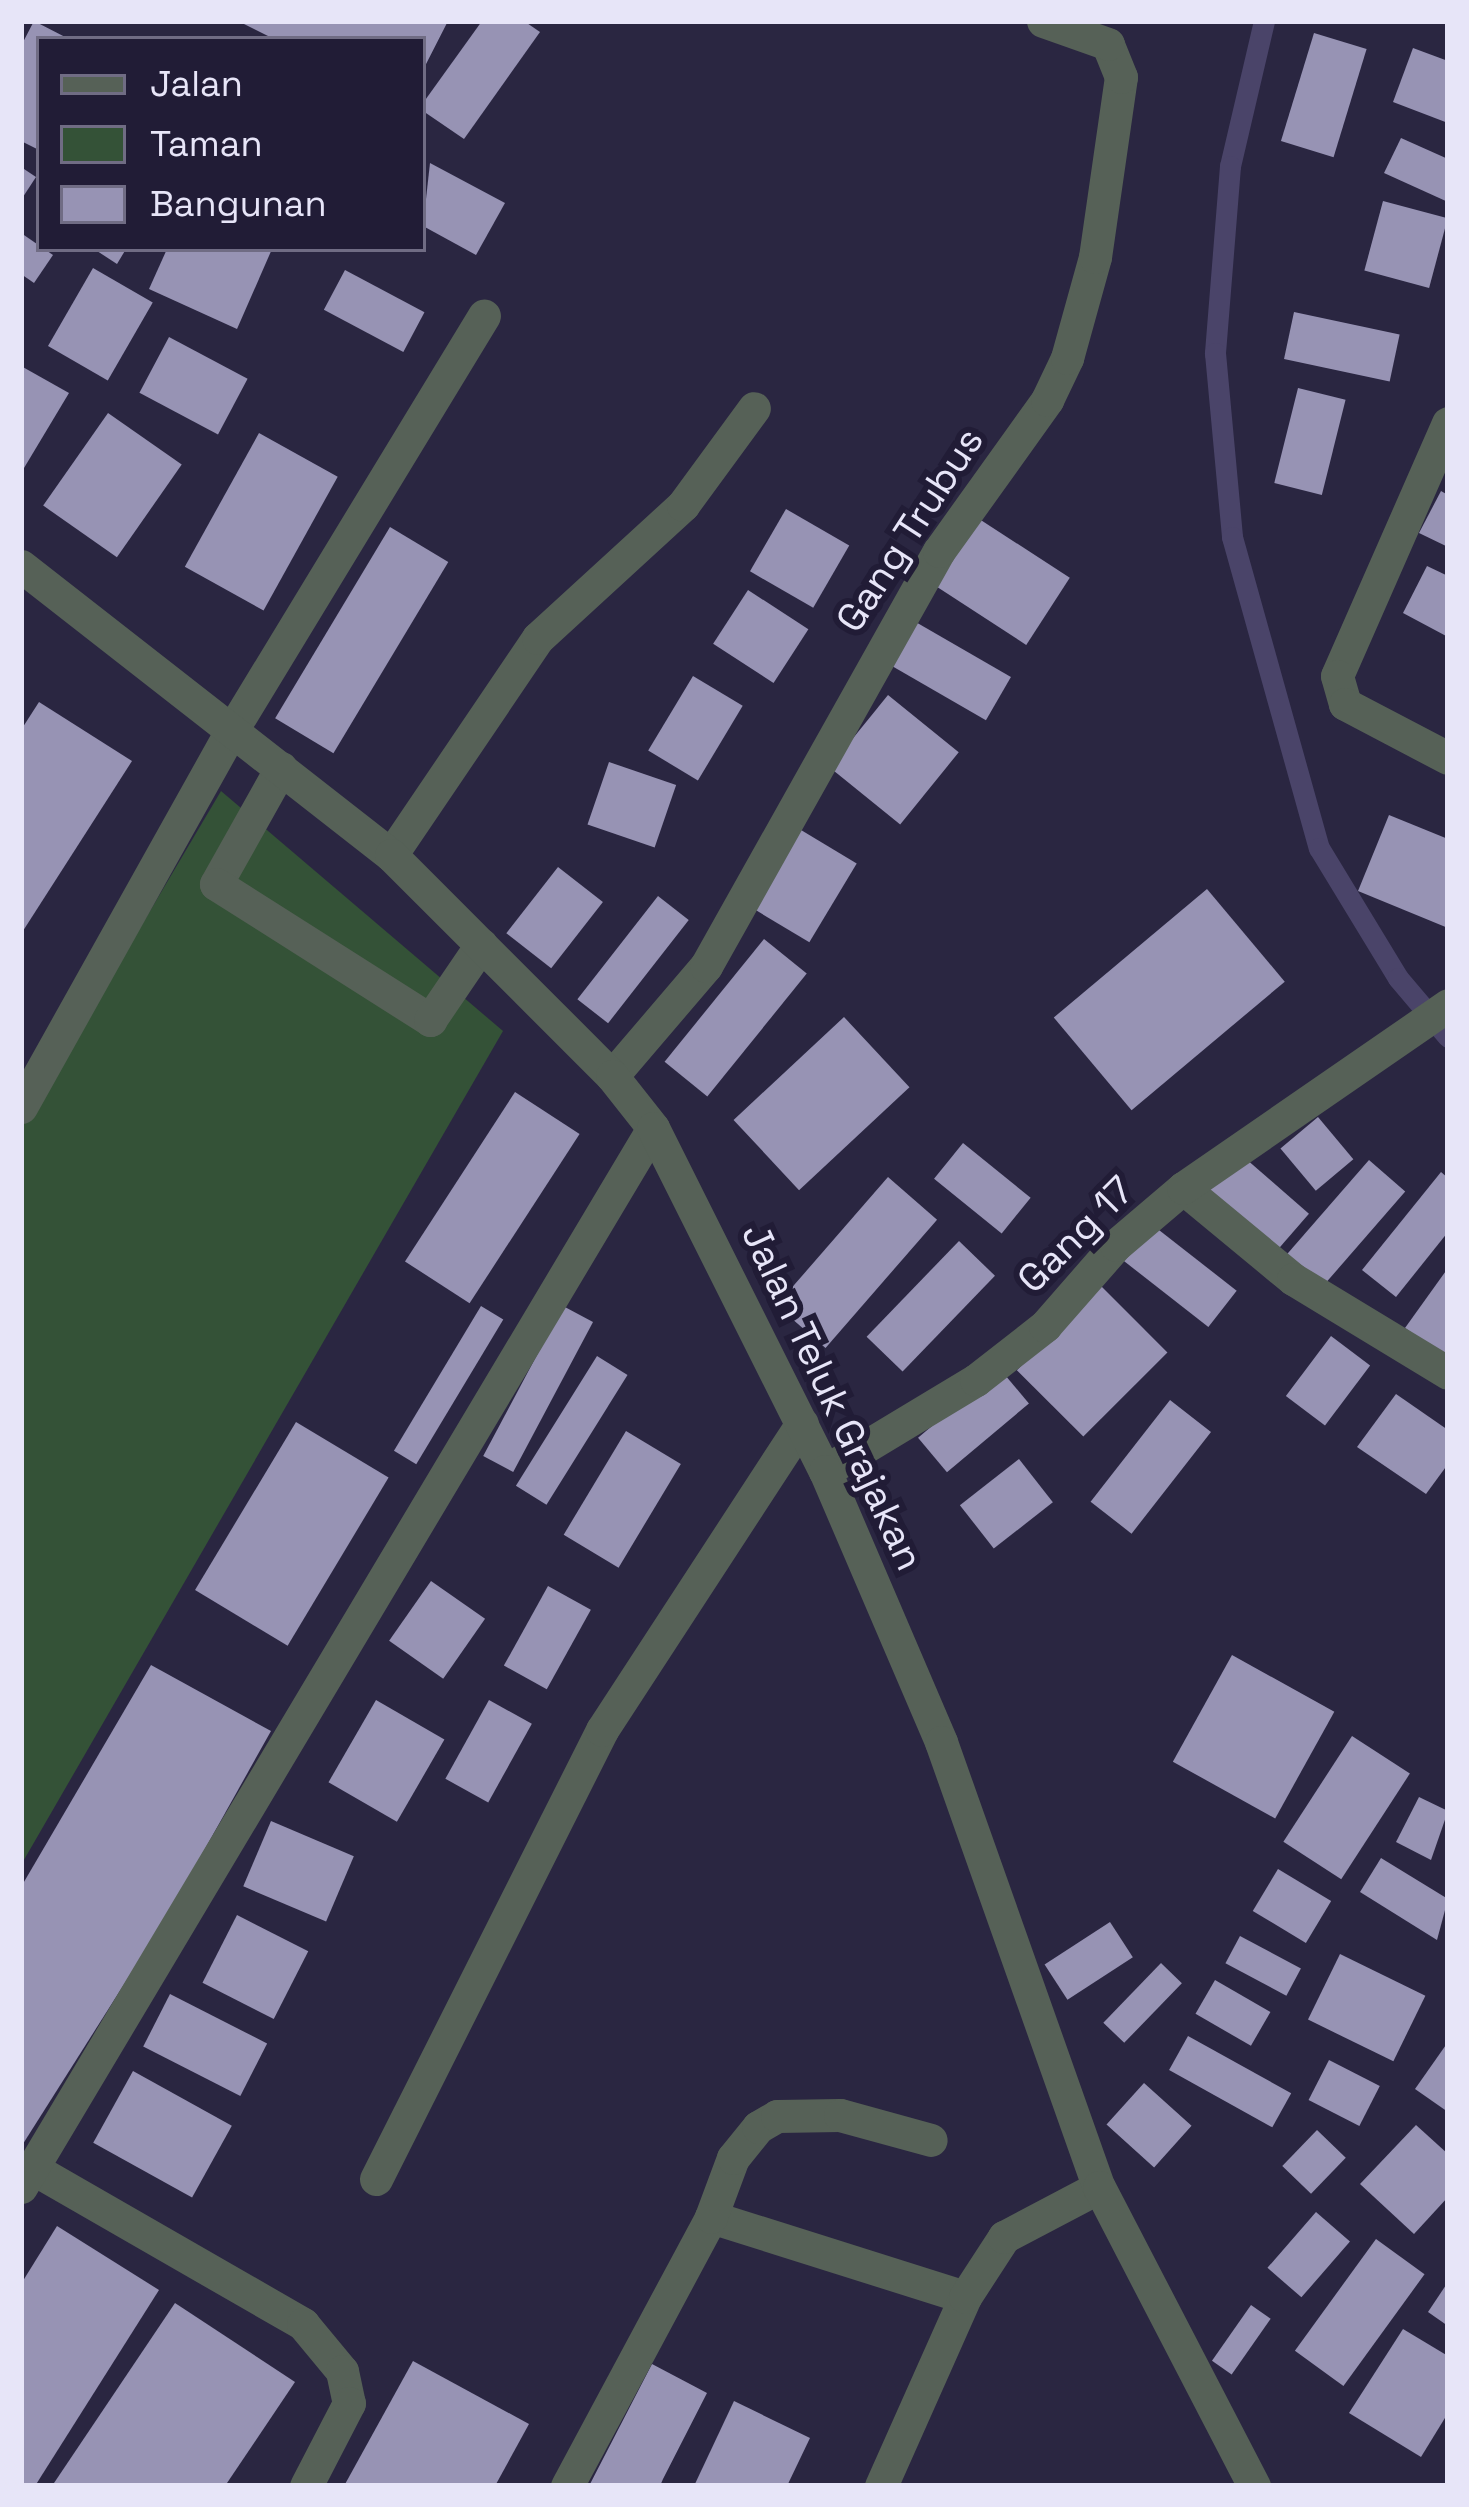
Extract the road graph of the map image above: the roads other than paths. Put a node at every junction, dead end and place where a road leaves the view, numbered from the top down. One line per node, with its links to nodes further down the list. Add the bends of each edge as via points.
1 (1043, 21): 12 (street, Gang Trubus, via 1108,44 1121,77 1095,257 1067,358 1047,400 939,551 706,966)
2 (484, 316): 6 (street)
3 (754, 408): 9 (street, via 683,505 538,638)
4 (1448, 423): 7 (street, via 1337,676 1345,704)
5 (21, 566): 6 (street, Jalan Teluk Grajakan)
6 (232, 730): 8 (street, Jalan Teluk Grajakan); 13 (street)
7 (1448, 758)
8 (280, 768): 9 (street, Jalan Teluk Grajakan); 10 (street, via 216,884 430,1020)
9 (391, 855): 10 (street, Jalan Teluk Grajakan)
10 (481, 945): 12 (street, Jalan Teluk Grajakan)
11 (1448, 1005): 15 (street, Gang 17)
12 (612, 1076): 14 (street, Jalan Teluk Grajakan)
13 (21, 1107)
14 (653, 1128): 17 (street, Jalan Teluk Grajakan); 20 (street)
15 (1183, 1189): 16 (street, via 1293,1279); 18 (street, Gang 17, via 1116,1245 1045,1326 976,1380)
16 (1448, 1373)
17 (802, 1424): 18 (street, Jalan Teluk Grajakan); 21 (street, via 602,1730)
18 (825, 1472): 22 (street, Jalan Teluk Grajakan, via 941,1742)
19 (931, 2140): 23 (street, via 840,2115 777,2116 742,2143)
20 (26, 2178): 25 (street, via 303,2324 342,2371 349,2403)
21 (376, 2179)
22 (1099, 2187): 24 (street, via 1004,2237); 28 (street, Jalan Teluk Grajakan)
23 (710, 2217): 24 (street); 26 (street)
24 (965, 2297): 27 (street)
25 (306, 2486)
26 (567, 2486)
27 (880, 2486)
28 (1254, 2486)

